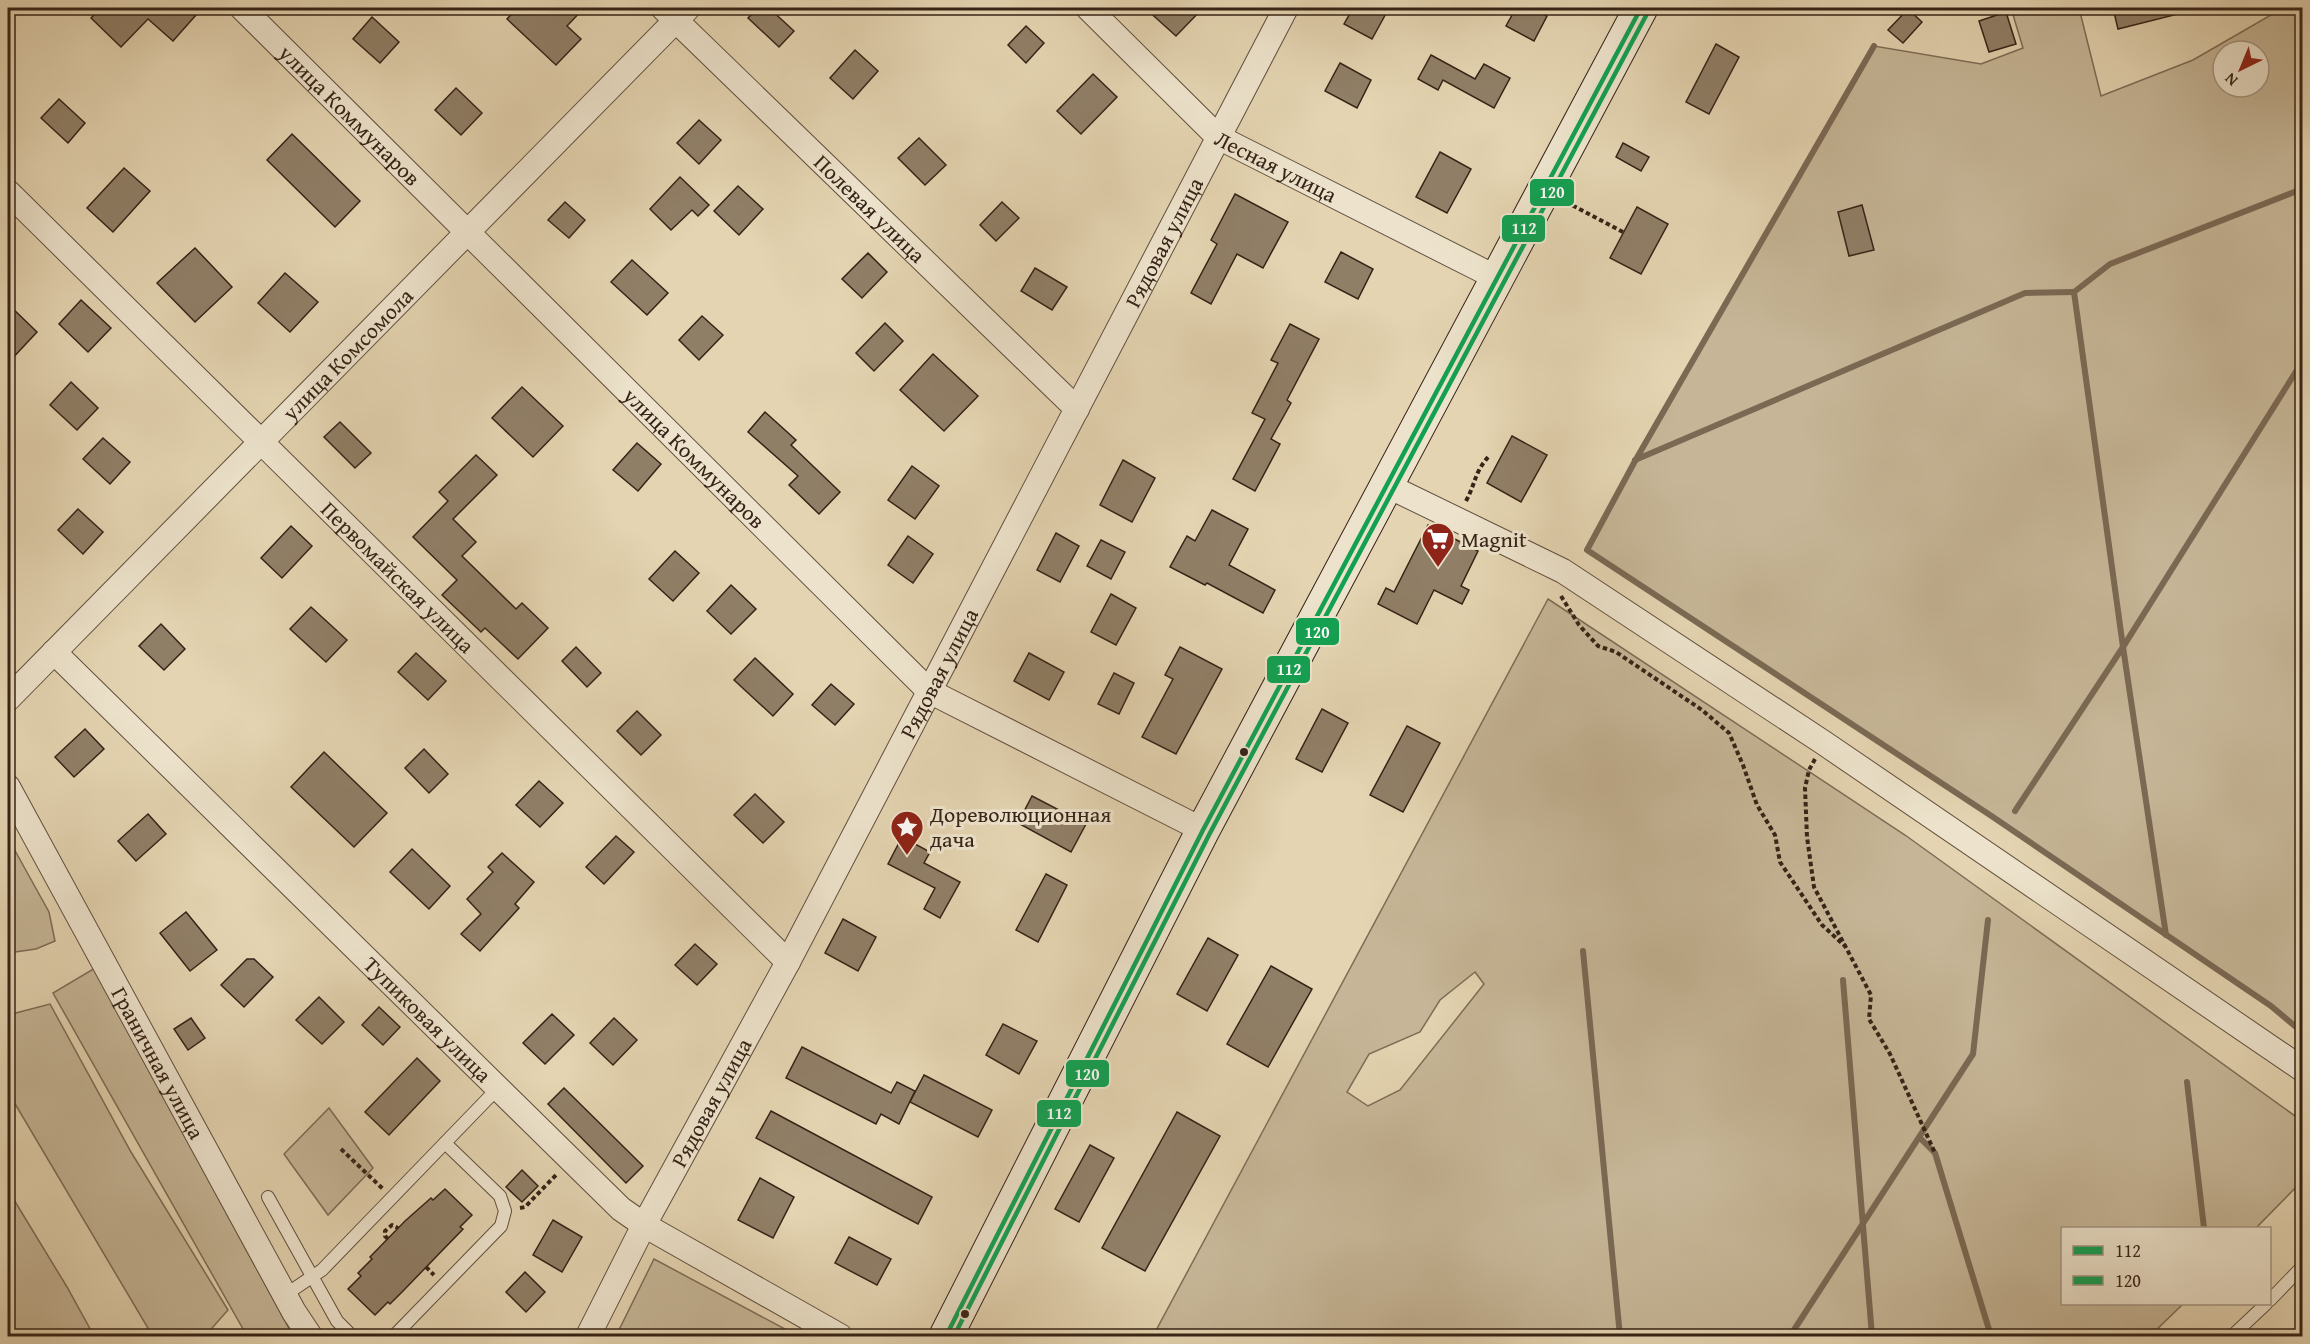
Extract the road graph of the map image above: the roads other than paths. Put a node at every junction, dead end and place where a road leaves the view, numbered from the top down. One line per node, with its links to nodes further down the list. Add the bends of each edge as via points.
1 (242, 8): 8 (street, улица Коммунаров)
2 (1088, 8): 6 (street, Лесная улица)
3 (1286, 8): 6 (street, Рядовая улица)
4 (1641, 8): 9 (main road)
5 (676, 12): 8 (street, улица Комсомола); 10 (street, Полевая улица)
6 (1218, 137): 9 (street, Лесная улица); 10 (street, Рядовая улица)
7 (8, 192): 11 (street, Первомайская улица)
8 (468, 231): 11 (street, улица Комсомола); 14 (street, улица Коммунаров)
9 (1497, 278): 12 (main road)
10 (1077, 409): 14 (street, Рядовая улица)
11 (261, 442): 13 (street, улица Комсомола); 18 (street, Первомайская улица)
12 (1386, 485): 17 (main road); 19 (street, via 1563,571 1824,743)
13 (54, 652): 15 (street, улица Комсомола); 20 (street, Тупиковая улица)
14 (929, 691): 17 (street, улица Коммунаров); 18 (street, Рядовая улица)
15 (8, 699)
16 (8, 787): 26 (street, Граничная улица)
17 (1203, 830): 34 (main road)
18 (788, 962): 23 (street, Рядовая улица)
19 (2302, 1069)
20 (498, 1088): 21 (lane); 23 (street, Тупиковая улица, via 621,1209)
21 (445, 1143): 25 (lane); 31 (lane, via 500,1196 505,1211 501,1226)
22 (268, 1197): 25 (lane)
23 (644, 1225): 32 (street, Рядовая улица); 33 (street, Тупиковая улица)
24 (2302, 1267): 27 (lane)
25 (312, 1277): 26 (lane); 30 (lane, via 337,1321)
26 (285, 1295): 29 (street, Граничная улица)
27 (2271, 1299)
28 (2265, 1305): 35 (lane)
29 (310, 1336)
30 (352, 1336)
31 (394, 1336)
32 (588, 1336)
33 (840, 1336)
34 (946, 1336)
35 (2232, 1336)

